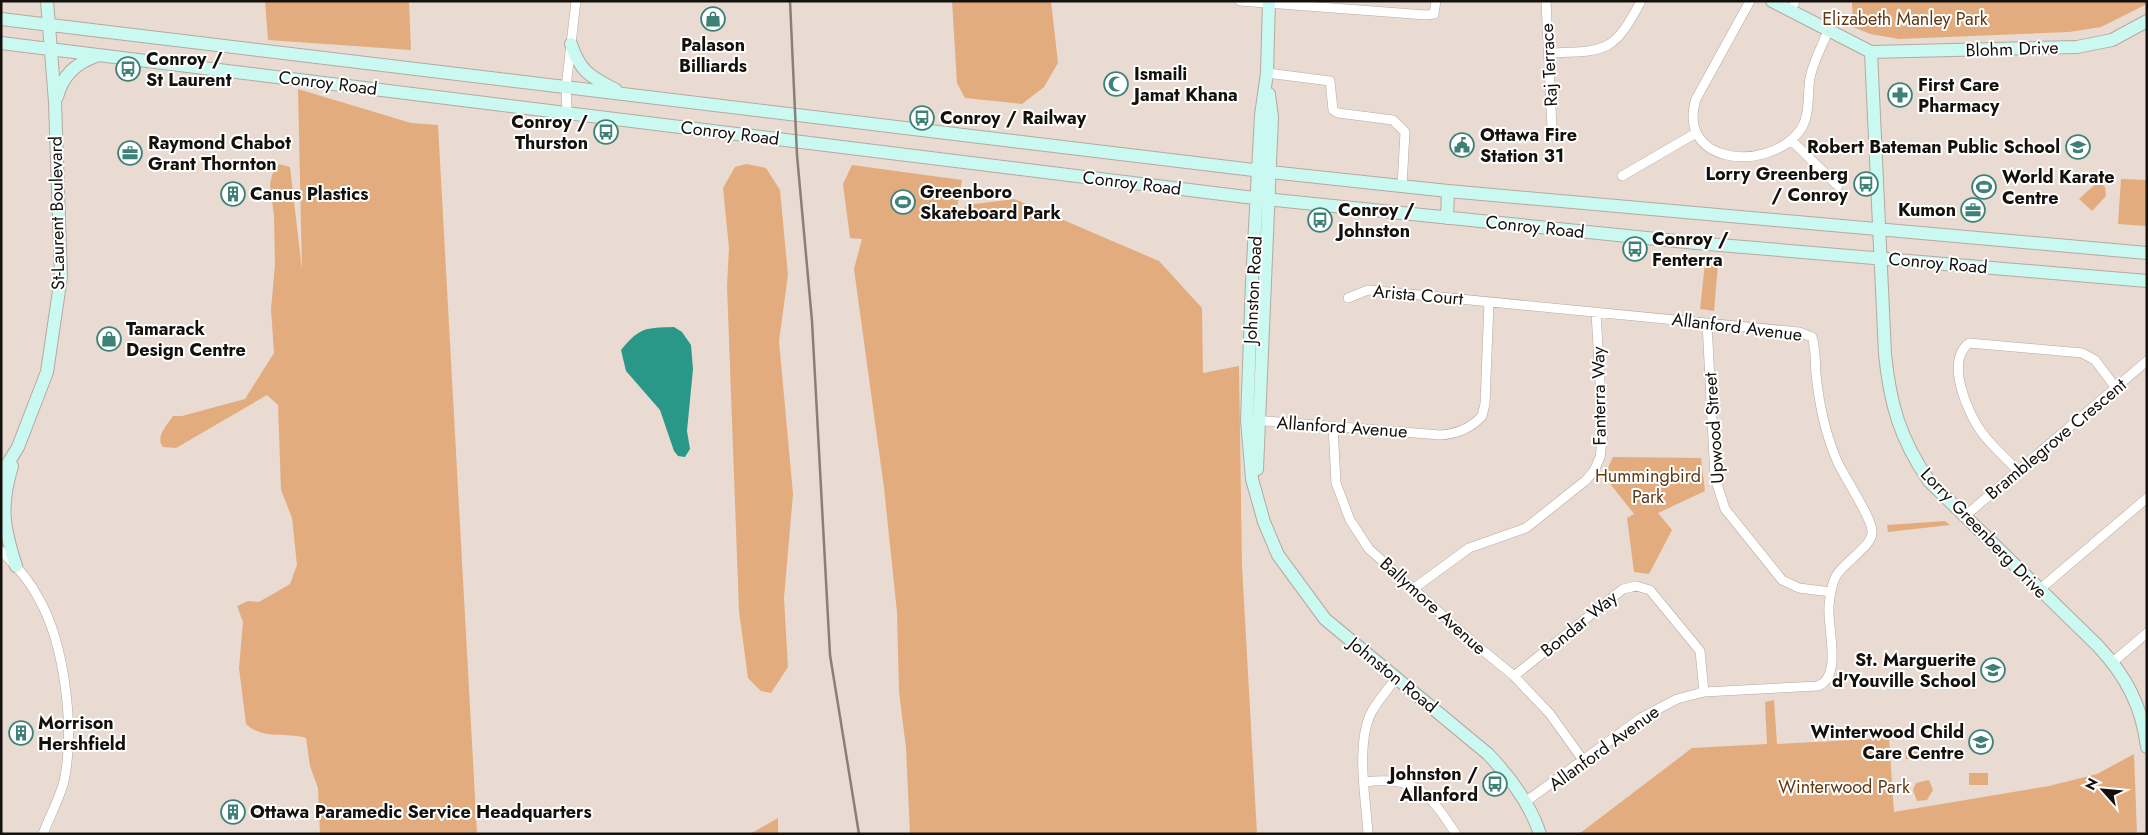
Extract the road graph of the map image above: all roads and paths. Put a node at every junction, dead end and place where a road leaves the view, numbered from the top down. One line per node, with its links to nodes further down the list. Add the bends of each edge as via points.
1 (47, 1): 13 (main road, St-Laurent Boulevard)
2 (576, 1): 16 (street)
3 (1240, 1): 9 (street)
4 (1436, 1): 9 (street, via 1434,14 1426,15)
5 (1546, 1): 19 (street, Raj Terrace)
6 (1641, 1): 19 (street, via 1615,43 1596,51)
7 (1750, 1): 27 (street, via 1696,99 1691,113)
8 (1772, 1): 10 (main road)
9 (1269, 2): 21 (main road, Johnston Road)
10 (1793, 6): 14 (main road)
11 (1, 19): 13 (main road, Conroy Road)
12 (2147, 21): 18 (main road, Blohm Drive, via 2112,40 2077,47)
13 (48, 24): 17 (main road, St-Laurent Boulevard); 22 (main road, Conroy Road)
14 (1828, 31): 18 (main road); 28 (street, via 1810,77 1804,124)
15 (1, 43): 17 (main road, Conroy Road)
16 (571, 44): 22 (street); 23 (main road, via 576,61 589,75)
17 (51, 50): 20 (main road, Conroy Road); 24 (main road, St-Laurent Boulevard)
18 (1871, 52): 36 (main road, Lorry Greenberg Drive)
19 (1549, 53): 26 (street, Raj Terrace)
20 (98, 55): 24 (main road, via 73,67 59,88); 25 (main road, Conroy Road)
21 (1267, 73): 29 (main road, Johnston Road, via 1272,117); 31 (street, via 1330,81 1333,110 1393,120 1399,124 1405,132)
22 (566, 87): 23 (main road, Conroy Road); 25 (street)
23 (628, 95): 29 (main road, Conroy Road)
24 (55, 102): 48 (main road, St-Laurent Boulevard, via 61,277 46,372)
25 (567, 113): 34 (main road, Conroy Road)
26 (1552, 128)
27 (1696, 133): 28 (street, via 1710,149 1745,157 1764,156); 30 (street)
28 (1791, 140): 32 (street)
29 (1264, 171): 31 (main road, Conroy Road); 34 (main road, Johnston Road)
30 (1622, 176)
31 (1402, 186): 33 (main road, Conroy Road)
32 (1838, 186)
33 (1448, 191): 35 (main road); 36 (main road, Conroy Road)
34 (1263, 199): 35 (main road, Conroy Road); 46 (main road, Johnston Road)
35 (1446, 218): 38 (main road, Conroy Road)
36 (1880, 230): 37 (main road, Conroy Road); 38 (main road, Lorry Greenberg Drive)
37 (2147, 253)
38 (1882, 258): 39 (main road, Conroy Road); 53 (main road, Lorry Greenberg Drive, via 1886,373 1898,426 1929,481)
39 (2147, 280)
40 (1348, 298): 41 (street, Arista Court, via 1368,290)
41 (1489, 302): 42 (street, Allanford Avenue); 47 (street, Allanford Avenue, via 1485,404 1482,416 1475,424 1453,434 1440,435)
42 (1596, 312): 43 (street, Allanford Avenue); 56 (street, Fanterra Way, via 1603,434 1600,458 1594,471 1526,528 1469,548)
43 (1707, 323): 58 (street, Upwood Street, via 1715,478 1725,509 1782,580 1799,588); 58 (street, Allanford Avenue, via 1799,332 1812,337 1819,395 1830,440 1845,478 1866,510 1873,533 1869,542 1837,575)
44 (2147, 361): 45 (street, Bramblegrove Crescent)
45 (2116, 388): 50 (street, Bramblegrove Crescent); 50 (street, via 2095,360 2082,353 1969,343 1962,348 1957,359 1963,396 1982,433)
46 (1253, 420): 47 (street, Allanford Avenue); 62 (main road, Johnston Road, via 1260,506 1278,555 1325,619)
47 (1333, 426): 56 (street, Ballymore Avenue, via 1336,483 1350,520 1369,549)
48 (18, 447): 49 (main road); 51 (main road, St-Laurent Boulevard); 55 (main road, via 3,499 7,539)
49 (1, 463)
50 (2017, 470): 53 (street, Bramblegrove Crescent)
51 (1, 475)
52 (2147, 498): 57 (street)
53 (1965, 516): 57 (main road, Lorry Greenberg Drive)
54 (1, 551): 55 (street)
55 (16, 566): 68 (street, via 39,598 49,619 59,650 67,704 64,782)
56 (1413, 589): 61 (street, Ballymore Avenue)
57 (2039, 590): 60 (main road, Lorry Greenberg Drive)
58 (1831, 592): 63 (street, Allanford Avenue, via 1832,668 1823,684)
59 (2147, 633): 60 (street)
60 (2114, 662): 64 (main road, Lorry Greenberg Drive, via 2140,710)
61 (1514, 676): 63 (street, Bondar Way, via 1623,589 1636,586 1650,590 1700,651); 65 (street, Ballymore Avenue, via 1550,714)
62 (1396, 678): 66 (street, via 1369,717 1363,748); 67 (main road, Johnston Road, via 1488,754 1509,777)
63 (1704, 692): 65 (street, Allanford Avenue, via 1657,708)
64 (2147, 747)
65 (1583, 760): 67 (street, Allanford Avenue)
66 (1365, 782): 69 (street); 70 (street, via 1388,780 1410,784 1431,800)
67 (1525, 802): 71 (main road, Johnston Road)
68 (43, 834)
69 (1368, 834)
70 (1456, 834)
71 (1540, 834)

